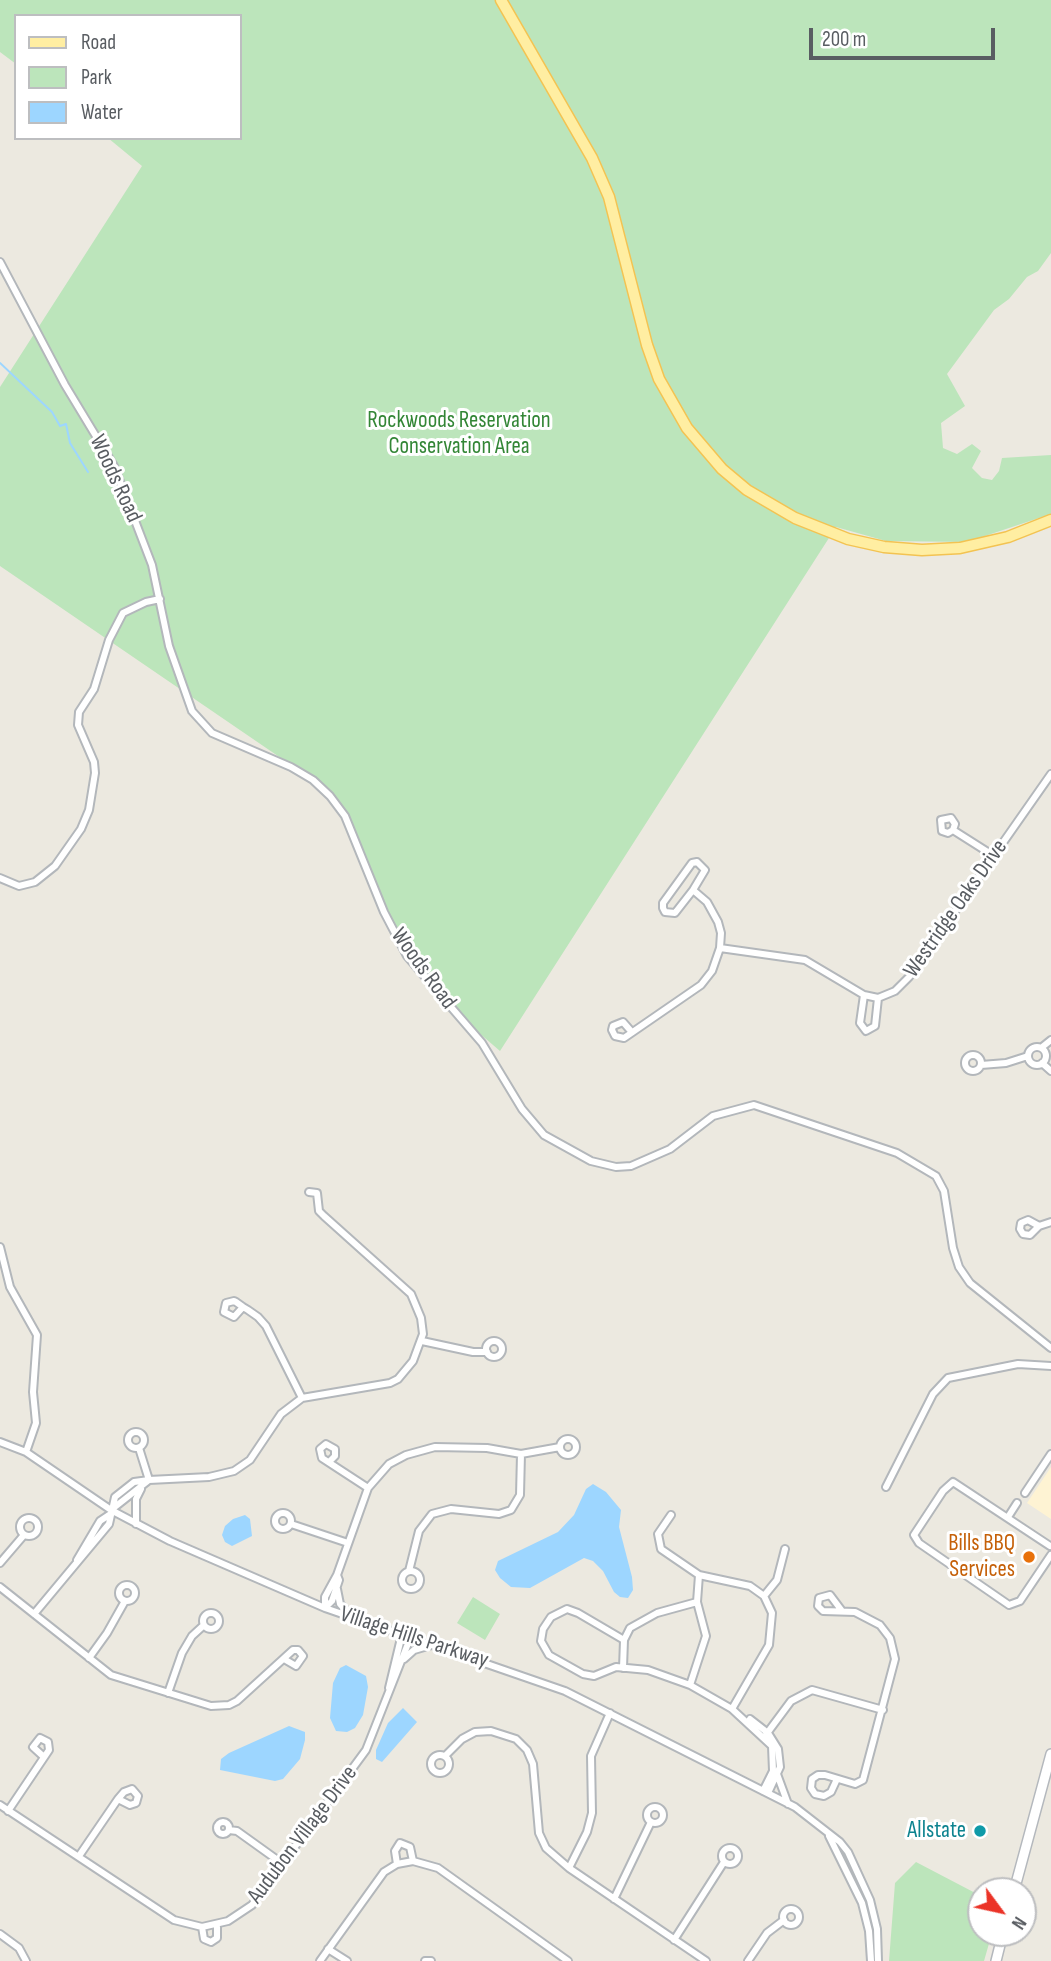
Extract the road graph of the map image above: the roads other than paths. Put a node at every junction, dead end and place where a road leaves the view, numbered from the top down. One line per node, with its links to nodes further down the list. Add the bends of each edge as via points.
1 (500, 0): 3 (main road, via 592,158 609,197 659,379 687,428 722,469 763,501 795,518 848,539 884,547 960,548 1008,537)
2 (0, 262): 4 (street, Woods Road, via 114,466 152,565)
3 (1051, 520)
4 (160, 599): 8 (street, via 131,609 118,620 98,679 79,712 78,725 95,774 81,830 55,866 35,882 19,886); 26 (street, Woods Road, via 169,646 192,711 212,733 291,767 330,796 345,816 407,956 482,1043 544,1135 591,1161 631,1166 670,1149 713,1116 754,1105 897,1153 936,1176 944,1191 953,1248 970,1283)
5 (1051, 774): 7 (street, Westridge Oaks Drive)
6 (953, 830): 7 (street)
7 (994, 856): 12 (street, Westridge Oaks Drive, via 909,977 895,991)
8 (0, 878)
9 (693, 890): 9 (street, via 705,870 697,862 691,863 663,903 665,912 675,913); 10 (street, via 718,922)
10 (720, 948): 11 (street, via 805,960); 13 (street, via 701,985)
11 (864, 995): 12 (street); 12 (street, via 860,1023 866,1031 875,1026)
12 (878, 998)
13 (630, 1030)
14 (1051, 1040): 15 (street)
15 (1041, 1048): 16 (street, via 1033,1048); 17 (street, via 1046,1056)
16 (1028, 1056): 17 (street, via 1031,1063); 18 (street)
17 (1042, 1063): 19 (street)
18 (981, 1065)
19 (1051, 1071)
20 (309, 1192): 25 (street, via 317,1193 324,1216 411,1294 421,1318)
21 (1051, 1222): 22 (street)
22 (1039, 1226)
23 (0, 1247): 33 (street, via 10,1287 37,1335 36,1423)
24 (243, 1307): 24 (street, via 236,1316 224,1312 224,1306 234,1301); 29 (street, via 266,1326)
25 (422, 1341): 27 (street); 29 (street, via 398,1379 367,1389)
26 (1051, 1348)
27 (487, 1352)
28 (1051, 1366): 39 (street, via 1018,1364 948,1378 933,1394)
29 (302, 1398): 37 (street, via 281,1414 250,1460 234,1471)
30 (0, 1442): 33 (street, Village Hills Parkway)
31 (560, 1447): 34 (street)
32 (139, 1448): 37 (street)
33 (26, 1452): 43 (street, Village Hills Parkway)
34 (521, 1454): 40 (street, via 459,1446 423,1449 389,1464); 54 (street, via 520,1495 511,1510 499,1514 451,1509 432,1514 419,1531)
35 (1051, 1454): 41 (street)
36 (327, 1461): 40 (street)
37 (149, 1480): 38 (street); 43 (street, via 134,1482 120,1492)
38 (142, 1487): 43 (street); 46 (street, via 135,1499)
39 (886, 1487)
40 (368, 1488): 49 (street)
41 (1025, 1493)
42 (1017, 1503): 45 (street)
43 (110, 1512): 46 (street, Village Hills Parkway); 64 (street, via 109,1524 92,1548)
44 (671, 1515): 56 (street, via 658,1534 659,1546)
45 (1008, 1517): 50 (street); 52 (street, via 953,1482 914,1535 1009,1605 1020,1601)
46 (136, 1524): 62 (street, Village Hills Parkway)
47 (292, 1524): 49 (street)
48 (24, 1535): 53 (street)
49 (348, 1543): 55 (street)
50 (1051, 1545): 52 (street)
51 (785, 1549): 59 (street, via 777,1580)
52 (1051, 1555)
53 (0, 1563)
54 (409, 1571)
55 (337, 1574): 57 (street); 62 (street, via 326,1594)
56 (699, 1575): 59 (street, via 750,1586); 61 (street)
57 (338, 1584): 62 (street); 65 (street, via 340,1604)
58 (0, 1587): 64 (street)
59 (764, 1596): 78 (street, via 772,1618 769,1645)
60 (125, 1601): 71 (street)
61 (697, 1602): 69 (street, via 640,1620 625,1633); 75 (street, via 706,1636)
62 (325, 1608): 65 (street, Village Hills Parkway)
63 (842, 1611): 79 (street, via 866,1616 890,1638 895,1660)
64 (34, 1614): 71 (street)
65 (352, 1617): 67 (street, Village Hills Parkway)
66 (204, 1625): 77 (street, via 187,1644)
67 (402, 1634): 68 (street, Village Hills Parkway); 76 (street, Audubon Village Drive)
68 (411, 1636): 70 (street, Village Hills Parkway); 73 (street, Audubon Village Drive)
69 (624, 1640): 74 (street); 74 (street, via 567,1609 551,1617 541,1641 549,1655 587,1676)
70 (432, 1644): 73 (street, via 414,1650); 80 (street, Village Hills Parkway, via 552,1686)
71 (89, 1658): 77 (street, via 111,1675)
72 (284, 1659): 77 (street, via 229,1705 211,1706)
73 (403, 1661): 76 (street, Audubon Village Drive)
74 (623, 1668): 75 (street, via 648,1670)
75 (690, 1685): 78 (street)
76 (389, 1690): 98 (street, Audubon Village Drive, via 366,1749)
77 (168, 1693)
78 (732, 1709): 81 (street)
79 (883, 1710): 81 (street, via 812,1690 797,1696); 86 (street, via 863,1780 855,1784)
80 (610, 1713): 87 (street, Village Hills Parkway); 100 (street, via 591,1756 587,1832)
81 (765, 1734): 85 (street, via 778,1749); 87 (street, via 774,1761)
82 (1051, 1754): 101 (street)
83 (445, 1756): 100 (street, via 462,1739 482,1731 509,1735 522,1744 533,1764 540,1838)
84 (44, 1757): 84 (street, via 49,1750 46,1740 35,1742 36,1752); 91 (street)
85 (777, 1774): 87 (street); 89 (street)
86 (837, 1779)
87 (766, 1792): 89 (street, Village Hills Parkway)
88 (118, 1799): 88 (street, via 134,1790 137,1801 131,1805); 95 (street)
89 (788, 1804): 94 (street, Village Hills Parkway)
90 (0, 1805): 91 (street, Audubon Village Drive)
91 (8, 1811): 95 (street, Audubon Village Drive)
92 (651, 1822): 102 (street)
93 (229, 1830): 98 (street, via 237,1830)
94 (828, 1834): 117 (street, Village Hills Parkway, via 862,1903); 118 (street, Village Hills Parkway, via 848,1852 870,1900)
95 (79, 1856): 105 (street, Audubon Village Drive, via 174,1920)
96 (413, 1861): 99 (street); 99 (street, via 410,1847 400,1843 395,1851); 114 (street, via 438,1868)
97 (724, 1862): 107 (street)
98 (283, 1864): 104 (street, Audubon Village Drive, via 245,1912)
99 (397, 1864): 108 (street, via 378,1879)
100 (569, 1868): 102 (street)
101 (1018, 1877)
102 (614, 1899): 107 (street)
103 (784, 1920): 116 (street, via 767,1933)
104 (217, 1925): 105 (street, Audubon Village Drive); 105 (street, via 217,1938 211,1942 204,1939)
105 (202, 1927)
106 (0, 1934): 109 (street, via 19,1948)
107 (674, 1940): 115 (street)
108 (328, 1949): 110 (street); 111 (street)
109 (26, 1961)
110 (320, 1961)
111 (347, 1961)
112 (425, 1961): 113 (street)
113 (431, 1961)
114 (568, 1961)
115 (706, 1961)
116 (748, 1961)
117 (871, 1961)
118 (878, 1961)

